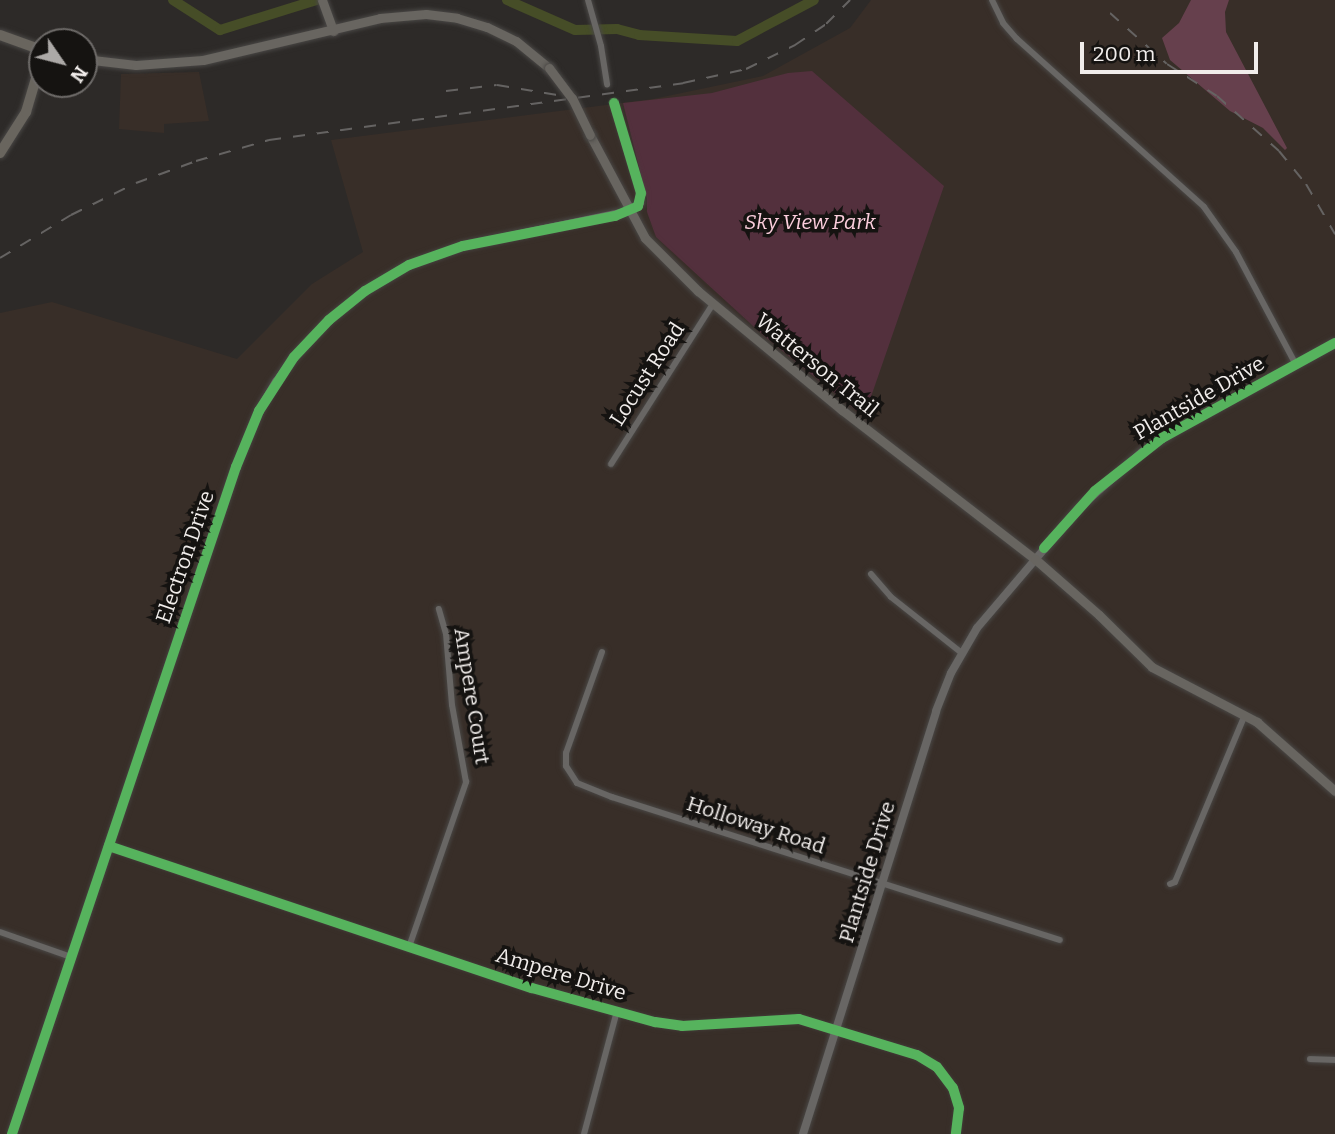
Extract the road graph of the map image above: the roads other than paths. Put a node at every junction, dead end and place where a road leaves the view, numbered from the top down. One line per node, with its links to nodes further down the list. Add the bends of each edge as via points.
1 (588, 0): 8 (street)
2 (992, 0): 15 (street, via 1017,39 1210,215 1236,251)
3 (324, 4): 4 (main road)
4 (333, 31): 7 (main road, Watterson Trail, via 203,61 136,65); 12 (main road, Watterson Trail, bridge, via 394,15 441,15 502,33 549,68 572,98)
5 (0, 36): 6 (main road)
6 (28, 45)
7 (98, 61)
8 (607, 85)
9 (30, 98): 11 (main road)
10 (614, 103): 12 (street, via 641,193 641,203)
11 (0, 153)
12 (630, 211): 13 (main road, Watterson Trail, via 652,247); 24 (street, Electron Drive, via 463,246 409,265 341,309 294,358 248,434)
13 (713, 304): 16 (street, Locust Road); 17 (main road, Watterson Trail)
14 (1335, 343): 15 (street, Plantside Drive)
15 (1296, 365): 17 (street, Plantside Drive, via 1142,452 1095,491)
16 (611, 464)
17 (1035, 559): 21 (street, Plantside Drive); 22 (main road, Watterson Trail, via 1152,667)
18 (871, 574): 21 (street, via 891,597)
19 (439, 610): 29 (street, Ampere Court, via 467,782)
20 (603, 652): 25 (street, Holloway Road, via 566,753 566,766 577,783)
21 (962, 653): 25 (street, Plantside Drive, via 936,711)
22 (1245, 715): 23 (main road, Watterson Trail); 26 (street, via 1175,882)
23 (1335, 791)
24 (108, 846): 29 (street, Ampere Drive); 30 (street, Electron Drive)
25 (882, 884): 28 (street, Holloway Road); 32 (street, Plantside Drive)
26 (1170, 884)
27 (0, 932): 30 (street)
28 (1060, 940)
29 (409, 947): 31 (street, Ampere Drive)
30 (71, 957): 35 (street, Electron Drive)
31 (617, 1011): 32 (street, Ampere Drive, via 667,1024 787,1018); 36 (street)
32 (836, 1029): 37 (street, Plantside Drive); 38 (street, Ampere Drive, via 917,1055 937,1067 957,1098)
33 (1310, 1059): 34 (street)
34 (1335, 1060)
35 (12, 1134)
36 (584, 1134)
37 (803, 1134)
38 (956, 1134)

